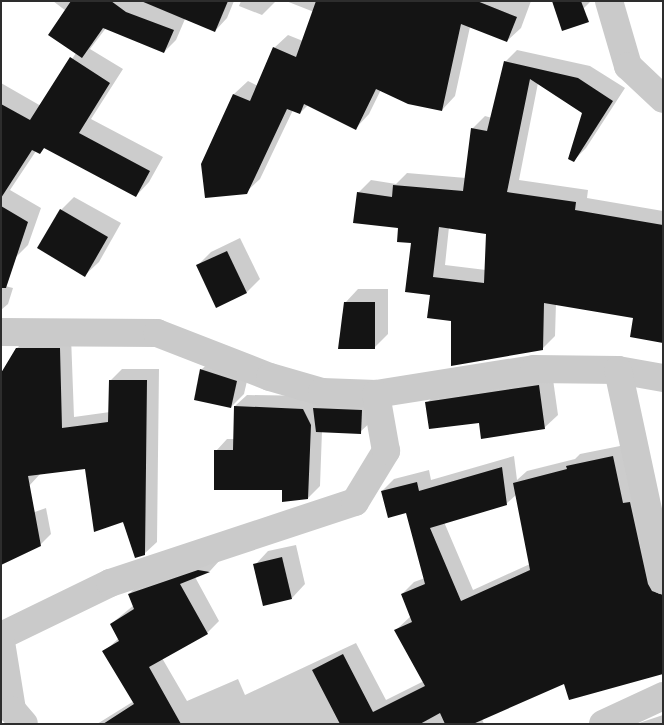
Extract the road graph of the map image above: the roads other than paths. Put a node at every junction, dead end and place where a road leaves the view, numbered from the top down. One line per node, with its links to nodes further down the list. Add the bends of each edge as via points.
1 (609, 1): 2 (street, via 628,66)
2 (663, 99)
3 (1, 332): 6 (street, via 157,333 270,377 322,392)
4 (618, 370): 5 (street); 6 (street, via 534,368); 7 (street)
5 (663, 378)
6 (376, 394): 8 (street, via 386,451 355,502 110,583)
7 (663, 580)
8 (1, 636)
9 (1, 642): 11 (street)
10 (663, 696): 12 (street)
11 (13, 717)
12 (602, 724)

